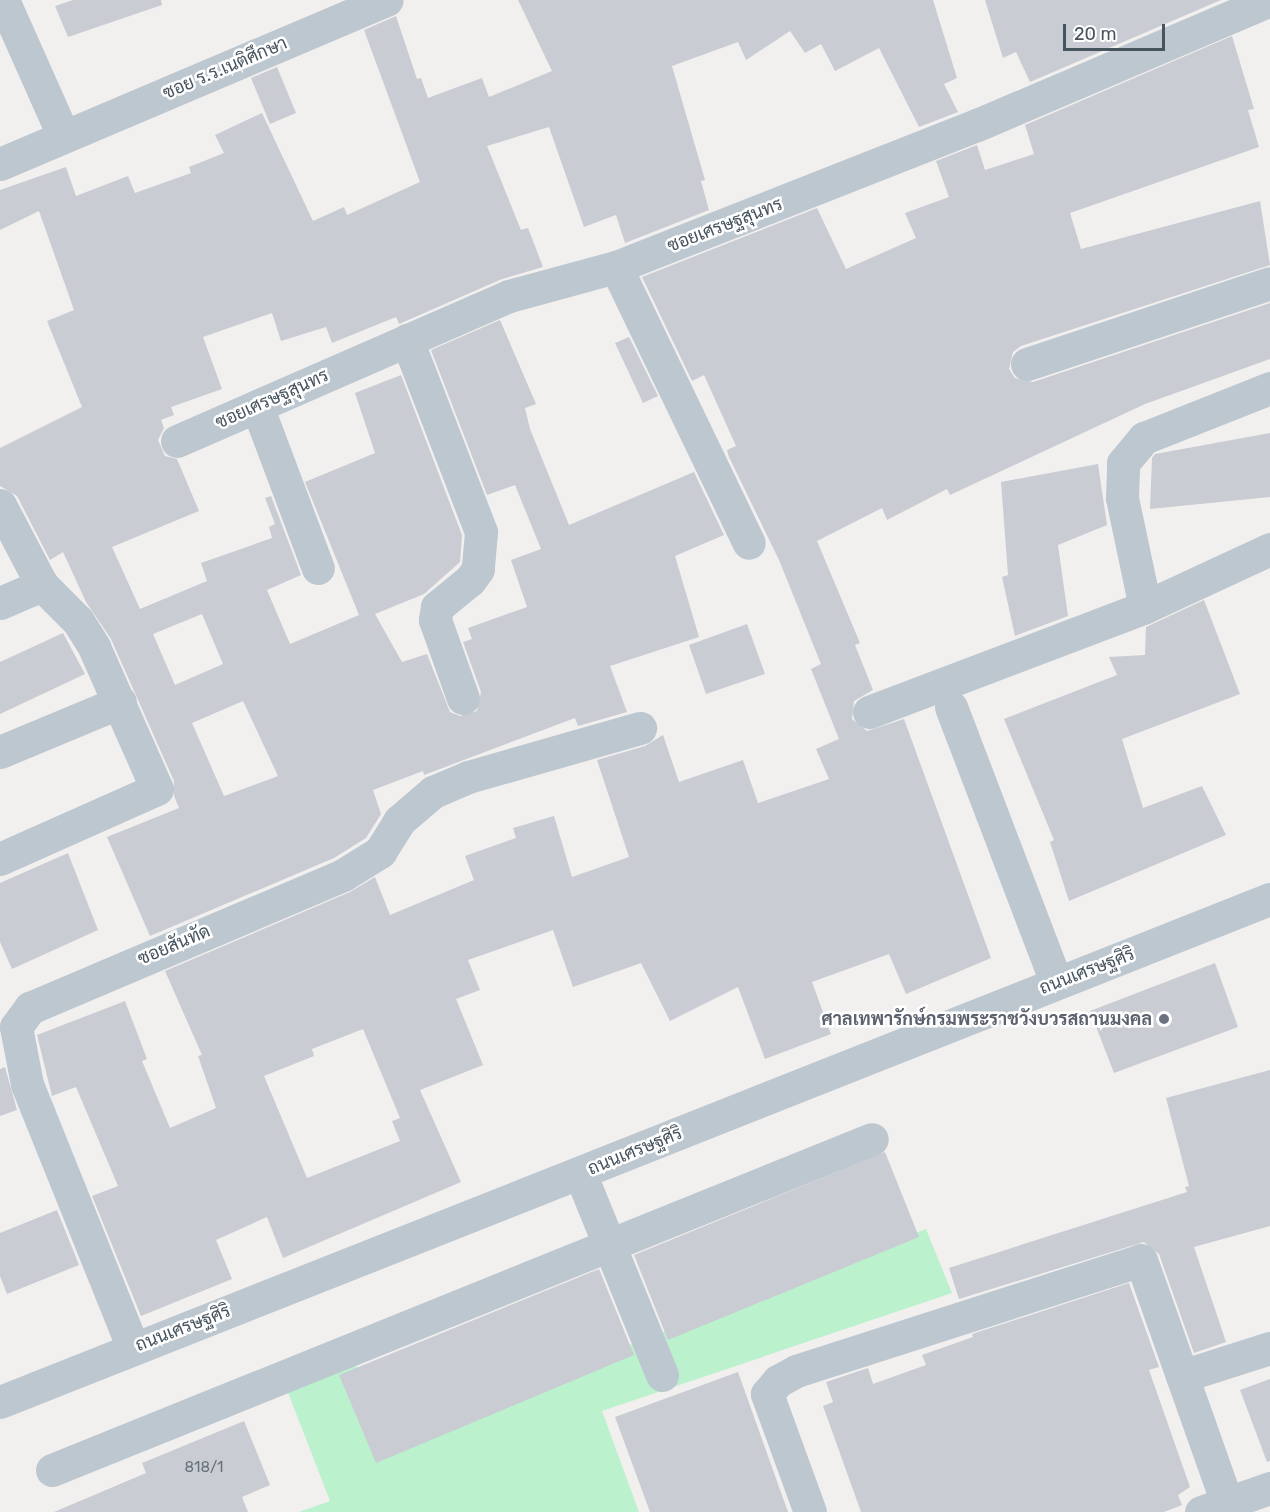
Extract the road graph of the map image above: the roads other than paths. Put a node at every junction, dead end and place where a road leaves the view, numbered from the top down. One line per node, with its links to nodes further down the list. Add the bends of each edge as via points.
1 (3, 0): 4 (street)
2 (387, 0): 4 (street, ซอย ร.ร.เนติศึกษา)
3 (1270, 0): 6 (street, ซอยเศรษฐสุนทร, via 977,126)
4 (63, 135): 5 (street, ซอย ร.ร.เนติศึกษา)
5 (0, 164)
6 (616, 267): 8 (street, ซอยเศรษฐสุนทร, via 509,296); 14 (street)
7 (1270, 284): 9 (street)
8 (407, 340): 11 (street, ซอยเศรษฐสุนทร); 20 (street, via 481,532 478,569 437,606 435,620)
9 (1027, 364)
10 (1270, 388): 19 (street, via 1144,438 1123,463 1122,498)
11 (257, 406): 12 (street, ซอยเศรษฐสุนทร); 16 (street)
12 (177, 441)
13 (0, 505): 17 (street)
14 (749, 543)
15 (1270, 549): 19 (street)
16 (318, 568)
17 (42, 585): 18 (street); 21 (street, via 78,621)
18 (0, 603)
19 (1145, 607): 23 (street)
20 (464, 698)
21 (120, 702): 25 (street); 26 (street, via 157,789)
22 (951, 707): 28 (street)
23 (869, 712)
24 (640, 728): 32 (street, ซอยสันทัด, via 468,777 433,792 399,821 380,852 343,875 30,1008 16,1027 27,1084)
25 (0, 752)
26 (0, 859)
27 (1270, 899): 28 (street, ถนนเศรษฐศิริ)
28 (1056, 982): 30 (street, ถนนเศรษฐศิริ)
29 (872, 1139): 31 (street)
30 (580, 1173): 31 (street); 32 (street, ถนนเศรษฐศิริ)
31 (609, 1245): 34 (street); 37 (street)
32 (133, 1348): 36 (street, ถนนเศรษฐศิริ)
33 (1270, 1348): 35 (street)
34 (662, 1375)
35 (1182, 1377): 39 (street); 40 (street, via 1141,1260 796,1371 778,1381 767,1394)
36 (0, 1401)
37 (52, 1470)
38 (1270, 1488): 39 (street)
39 (1214, 1508)
40 (810, 1512)

